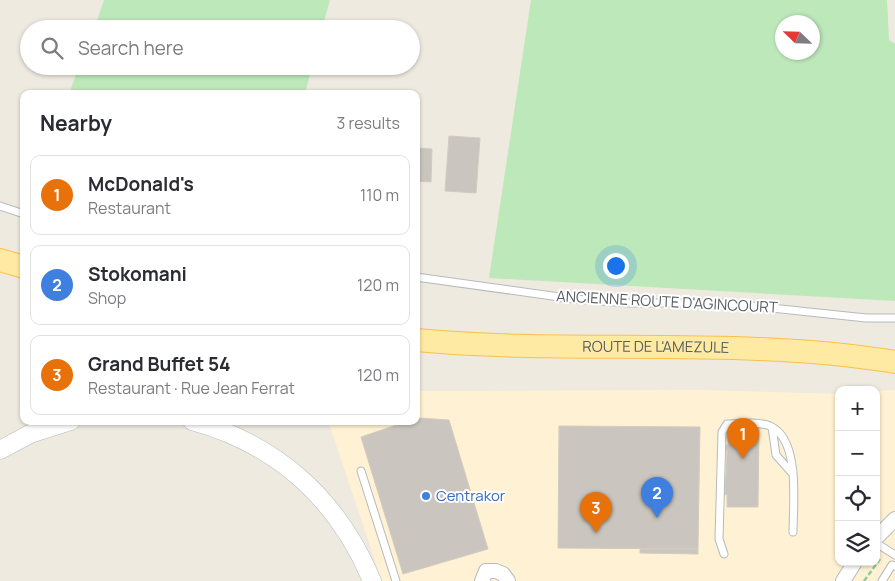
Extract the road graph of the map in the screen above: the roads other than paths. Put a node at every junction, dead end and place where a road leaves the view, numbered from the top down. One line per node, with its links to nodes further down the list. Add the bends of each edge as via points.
1 (0, 206): 2 (lane)
2 (20, 213)
3 (0, 260): 4 (main road)
4 (20, 266)
5 (420, 278): 6 (lane, ANCIENNE ROUTE D'AGINCOURT, via 574,299 629,303 723,303 866,318)
6 (895, 318)
7 (420, 340): 8 (main road, ROUTE DE L'AMEZULE, via 542,347 752,347)
8 (895, 362)
9 (58, 425): 12 (street, via 30,434)
10 (206, 425): 23 (street, via 230,432 262,448 305,482 339,520)
11 (772, 426): 14 (lane, via 786,444); 14 (lane, via 776,455); 19 (lane, via 727,424 724,428 719,539)
12 (0, 450)
13 (361, 471): 24 (lane)
14 (793, 473): 16 (lane)
15 (895, 519): 17 (street)
16 (793, 532)
17 (880, 534)
18 (880, 546): 20 (lane)
19 (724, 554)
20 (895, 555)
21 (852, 566): 27 (street)
22 (895, 566): 28 (lane, via 892,565)
23 (372, 581)
24 (396, 581)
25 (482, 581): 26 (street, via 486,571 504,574)
26 (508, 581)
27 (843, 581)
28 (882, 581)

